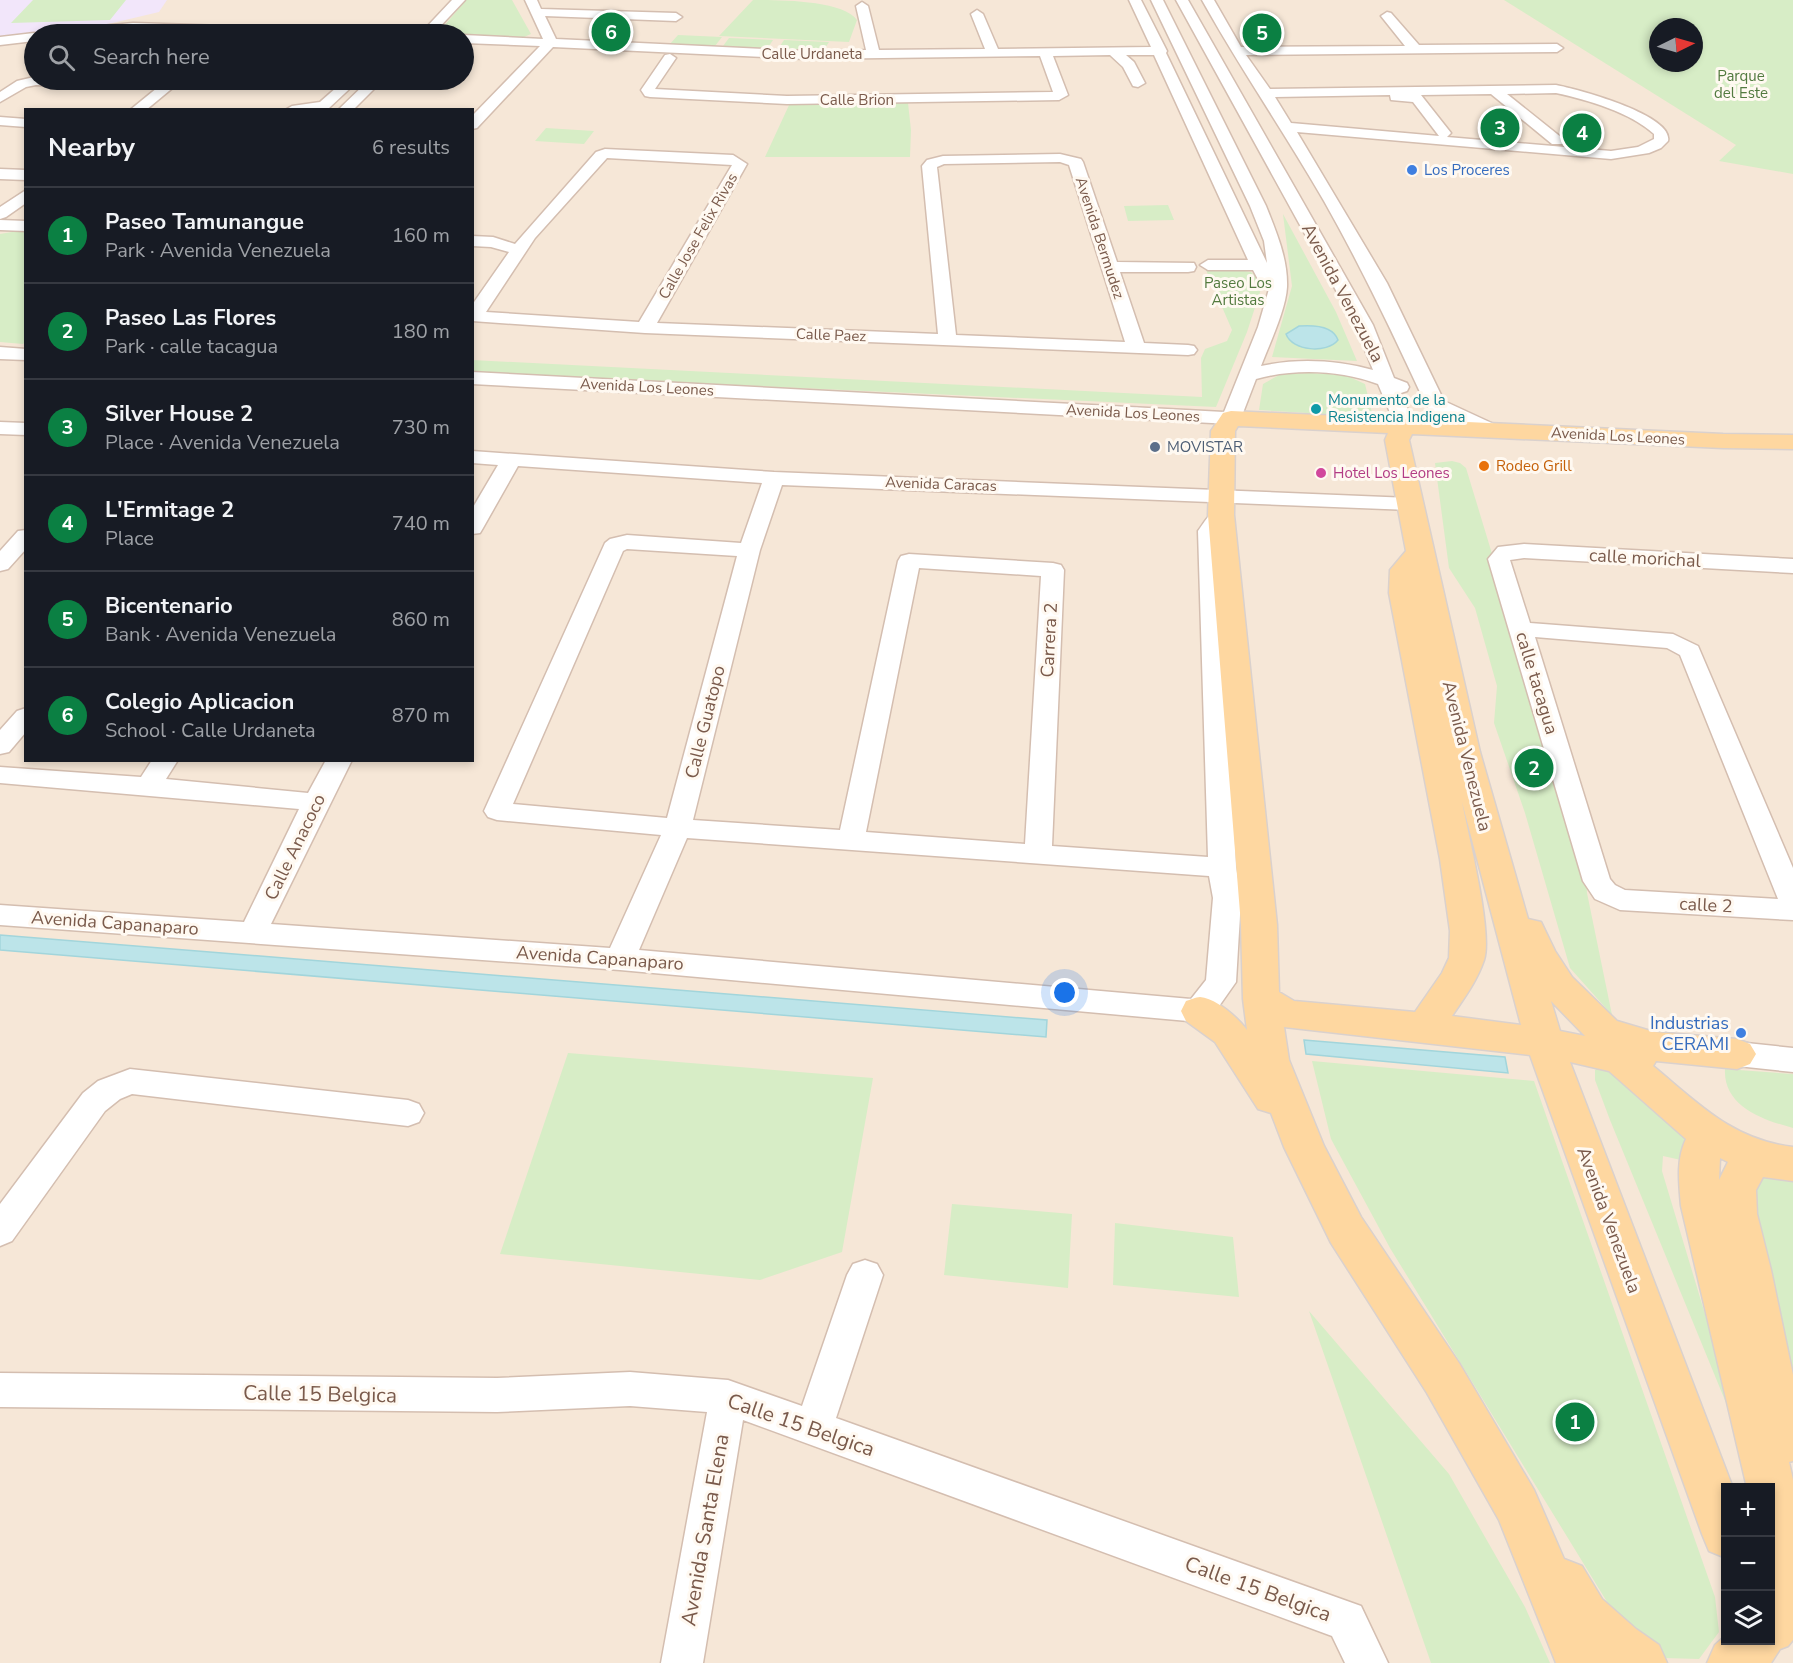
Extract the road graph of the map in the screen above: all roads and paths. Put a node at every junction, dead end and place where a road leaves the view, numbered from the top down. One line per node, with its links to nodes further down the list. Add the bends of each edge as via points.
1 (459, 0): 12 (street)
2 (517, 0): 18 (street)
3 (1135, 0): 21 (street)
4 (1157, 0): 63 (street, via 1258,206 1272,241)
5 (1182, 0): 65 (street, Avenida Venezuela)
6 (1208, 0): 26 (street, Avenida Venezuela)
7 (533, 6): 10 (street); 18 (street)
8 (862, 6): 25 (street)
9 (977, 14): 14 (street)
10 (676, 16)
11 (1387, 16): 20 (street)
12 (436, 24)
13 (24, 38): 17 (street)
14 (987, 38): 15 (street); 24 (street)
15 (1004, 38)
16 (474, 39): 18 (street, Calle Urdaneta)
17 (0, 41)
18 (545, 42): 25 (street, Calle Urdaneta, via 727,52); 41 (street); 44 (street)
19 (1557, 48): 20 (street)
20 (1415, 49): 26 (street)
21 (1161, 51): 23 (street, Calle Urdaneta); 60 (street)
22 (1045, 52): 23 (street, Calle Urdaneta); 24 (street, Calle Urdaneta); 27 (street, Calle Brion, via 1059,96 787,100 650,93 648,90)
23 (1114, 52): 29 (street, via 1129,65)
24 (993, 53): 25 (street, Calle Urdaneta)
25 (873, 54)
26 (1242, 57): 28 (street); 36 (street, Avenida Venezuela)
27 (670, 58)
28 (1342, 62)
29 (1138, 83)
30 (24, 84): 37 (street)
31 (163, 90): 38 (street)
32 (341, 90): 39 (street, via 324,105)
33 (366, 90): 40 (street)
34 (1494, 90): 35 (street); 45 (street, via 1556,89 1588,96 1652,126 1660,131 1661,141 1635,153 1611,155); 47 (street)
35 (1373, 92): 36 (street); 46 (street, via 1379,97 1417,98)
36 (1266, 93): 45 (street, Avenida Venezuela)
37 (0, 98)
38 (140, 108)
39 (305, 108)
40 (347, 108)
41 (474, 109)
42 (0, 122): 43 (street)
43 (24, 123)
44 (474, 123)
45 (1285, 127): 58 (street, Avenida Venezuela)
46 (1444, 133)
47 (1557, 141)
48 (0, 174): 49 (street)
49 (24, 175)
50 (24, 196): 51 (street)
51 (0, 214)
52 (0, 225): 53 (street)
53 (24, 226)
54 (530, 236): 56 (street); 57 (street, Calle Jose Felix Rivas); 66 (street, Calle Jose Felix Rivas, via 601,155 738,161 740,164)
55 (474, 241): 56 (street)
56 (493, 242): 57 (street)
57 (518, 250): 64 (street, Calle Jose Felix Rivas)
58 (1359, 251): 65 (street); 78 (street, Avenida Venezuela)
59 (1208, 265): 60 (street)
60 (1259, 265): 63 (street, via 1267,280)
61 (1109, 267): 62 (street); 67 (street, Avenida Bermudez, via 1076,162 1060,158 932,163 929,166); 68 (street, Avenida Bermudez)
62 (1188, 267)
63 (1278, 287): 74 (street, via 1268,327)
64 (474, 316): 66 (street, Calle Paez)
65 (1364, 325): 76 (street, Avenida Venezuela)
66 (645, 328): 67 (street, Calle Paez)
67 (947, 339): 68 (street, Calle Paez)
68 (1136, 347): 69 (street, Calle Paez)
69 (1188, 350)
70 (0, 353): 71 (street)
71 (24, 355)
72 (0, 371): 73 (street)
73 (24, 372)
74 (1247, 376): 76 (street, via 1267,369 1303,366); 79 (street)
75 (474, 378): 79 (street, Avenida Los Leones)
76 (1388, 380): 78 (street); 83 (street, Avenida Venezuela)
77 (474, 394): 79 (street, Avenida Los Leones)
78 (1436, 405): 82 (street)
79 (1227, 424): 83 (main road, Avenida Los Leones); 90 (main road)
80 (0, 428): 81 (street)
81 (24, 429)
82 (1491, 430): 83 (main road, Avenida Los Leones); 84 (main road, Avenida Los Leones)
83 (1401, 433): 85 (main road, Avenida Los Leones); 89 (main road, Avenida Venezuela)
84 (1793, 442)
85 (1793, 456)
86 (474, 457): 87 (street, Avenida Caracas)
87 (512, 459): 88 (street, Avenida Caracas); 91 (street)
88 (774, 478): 90 (street, Avenida Caracas); 93 (street, Calle Guatopo)
89 (1410, 504): 90 (street, Avenida Caracas); 94 (main road, Avenida Venezuela)
90 (1221, 505): 110 (street, via 1209,531); 117 (main road, via 1259,925)
91 (474, 525)
92 (24, 538): 96 (street)
93 (749, 550): 107 (street, Calle Guatopo); 107 (street, via 627,542 613,548 497,811)
94 (1420, 554): 101 (main road, Avenida Venezuela); 120 (main road, via 1401,573 1403,593 1468,931 1467,958)
95 (1499, 559): 97 (street, calle morichal, via 1506,552 1524,551); 98 (street, calle tacagua)
96 (0, 564)
97 (1793, 566)
98 (1520, 629): 111 (street, calle tacagua, via 1597,881 1605,892); 112 (street, via 1673,641 1690,651)
99 (24, 718): 100 (street)
100 (0, 746)
101 (1464, 752): 119 (main road, via 1495,824 1535,950 1555,983); 121 (main road, Avenida Venezuela)
102 (164, 762): 105 (street)
103 (338, 762): 106 (street, Calle Anacoco)
104 (0, 776): 105 (street)
105 (148, 786): 106 (street)
106 (316, 802): 115 (street, Calle Anacoco)
107 (678, 828): 108 (street); 116 (street, Calle Guatopo)
108 (851, 841): 109 (street); 109 (street, Carrera 2, via 909,561 1053,570)
109 (1038, 855): 110 (street)
110 (1222, 867): 118 (street, via 1227,898 1221,982)
111 (1620, 900): 113 (street, calle 2)
112 (1793, 902)
113 (1793, 909)
114 (0, 915): 115 (street, Avenida Capanaparo)
115 (252, 934): 116 (street, Avenida Capanaparo)
116 (620, 959): 118 (street, Avenida Capanaparo)
117 (1261, 999): 120 (main road, via 1286,1014); 126 (main road, via 1270,1060)
118 (1199, 1011): 126 (main road, via 1228,1032)
119 (1590, 1017): 122 (main road, via 1619,1035 1654,1046); 127 (main road, via 1614,1040)
120 (1425, 1027): 121 (main road)
121 (1544, 1042): 125 (main road, via 1622,1061); 134 (main road, Avenida Venezuela)
122 (1737, 1054): 123 (street)
123 (1793, 1060)
124 (408, 1113): 128 (street, via 129,1081 94,1102)
125 (1709, 1135): 127 (main road); 135 (main road, via 1702,1143 1698,1173 1702,1206)
126 (1304, 1148): 133 (main road, via 1346,1230 1443,1378)
127 (1783, 1157): 135 (main road, via 1749,1164 1736,1190 1736,1214 1770,1374)
128 (0, 1231)
129 (865, 1275): 132 (street)
130 (0, 1390): 131 (street, Calle 15 Belgica, via 498,1395 630,1389)
131 (728, 1397): 132 (street, Calle 15 Belgica); 140 (street, Avenida Santa Elena)
132 (814, 1428): 141 (street, Calle 15 Belgica, via 1346,1621)
133 (1516, 1506): 142 (main road); 143 (main road, via 1584,1617)
134 (1721, 1523)
135 (1789, 1558)
136 (1793, 1604): 137 (main road)
137 (1775, 1623)
138 (1753, 1645): 144 (main road)
139 (1766, 1645): 145 (main road)
140 (682, 1663)
141 (1367, 1663)
142 (1582, 1663)
143 (1641, 1663)
144 (1733, 1663)
145 (1773, 1663)

